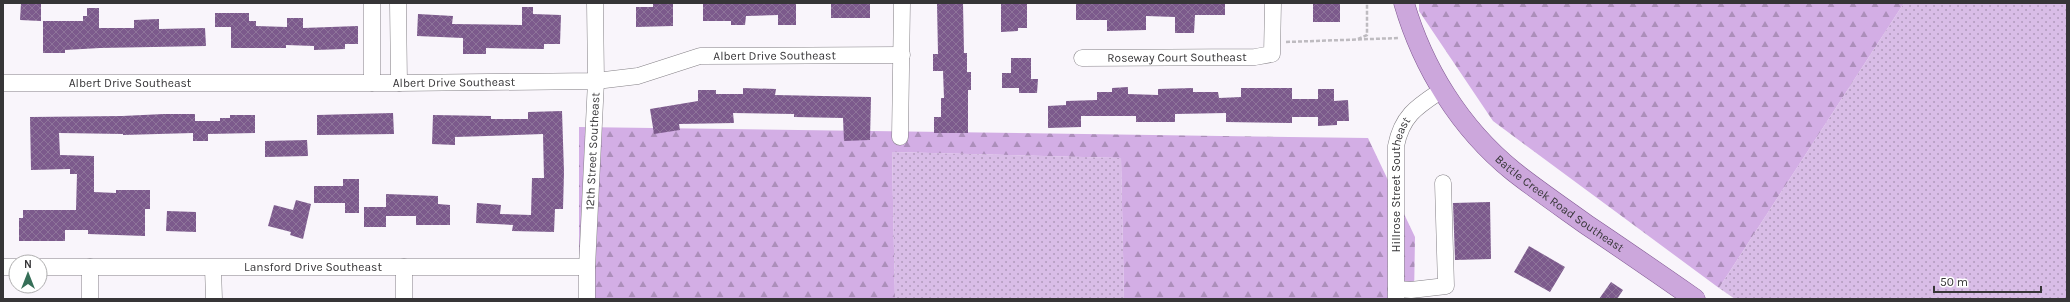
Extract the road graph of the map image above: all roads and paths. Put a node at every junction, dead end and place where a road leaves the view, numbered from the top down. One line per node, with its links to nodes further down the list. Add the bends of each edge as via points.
1 (372, 3): 15 (street)
2 (398, 3): 16 (street)
3 (595, 3): 13 (street, 12th Street Southeast)
4 (902, 3): 11 (street)
5 (1273, 3): 10 (street)
6 (1367, 3): 9 (path, via 1367,35)
7 (1404, 3): 8 (main road, Battle Creek Road Southeast)
8 (1414, 38): 9 (path); 17 (main road, Battle Creek Road Southeast)
9 (1357, 40): 10 (path)
10 (1273, 48): 12 (street, Roseway Court Southeast, via 1255,57)
11 (902, 55): 13 (street, Albert Drive Southeast, via 717,54 700,56 638,76); 18 (street)
12 (1082, 58)
13 (596, 80): 16 (street, Albert Drive Southeast); 21 (street, 12th Street Southeast)
14 (3, 83): 15 (street, Albert Drive Southeast)
15 (372, 83): 16 (street, Albert Drive Southeast)
16 (399, 83)
17 (1442, 90): 25 (street, Hillrose Street Southeast, via 1410,114 1399,132 1396,146); 30 (main road, Battle Creek Road Southeast, via 1471,130 1512,170)
18 (900, 137)
19 (1443, 183): 25 (street, via 1446,286)
20 (48, 267): 22 (street, Lansford Drive Southeast)
21 (587, 267): 24 (street, Lansford Drive Southeast); 29 (street, 12th Street Southeast)
22 (90, 268): 23 (street, Lansford Drive Southeast); 26 (street)
23 (213, 268): 24 (street, Lansford Drive Southeast); 27 (street)
24 (404, 268): 28 (street)
25 (1396, 294)
26 (90, 299)
27 (214, 299)
28 (404, 299)
29 (587, 299)
30 (1694, 299)

